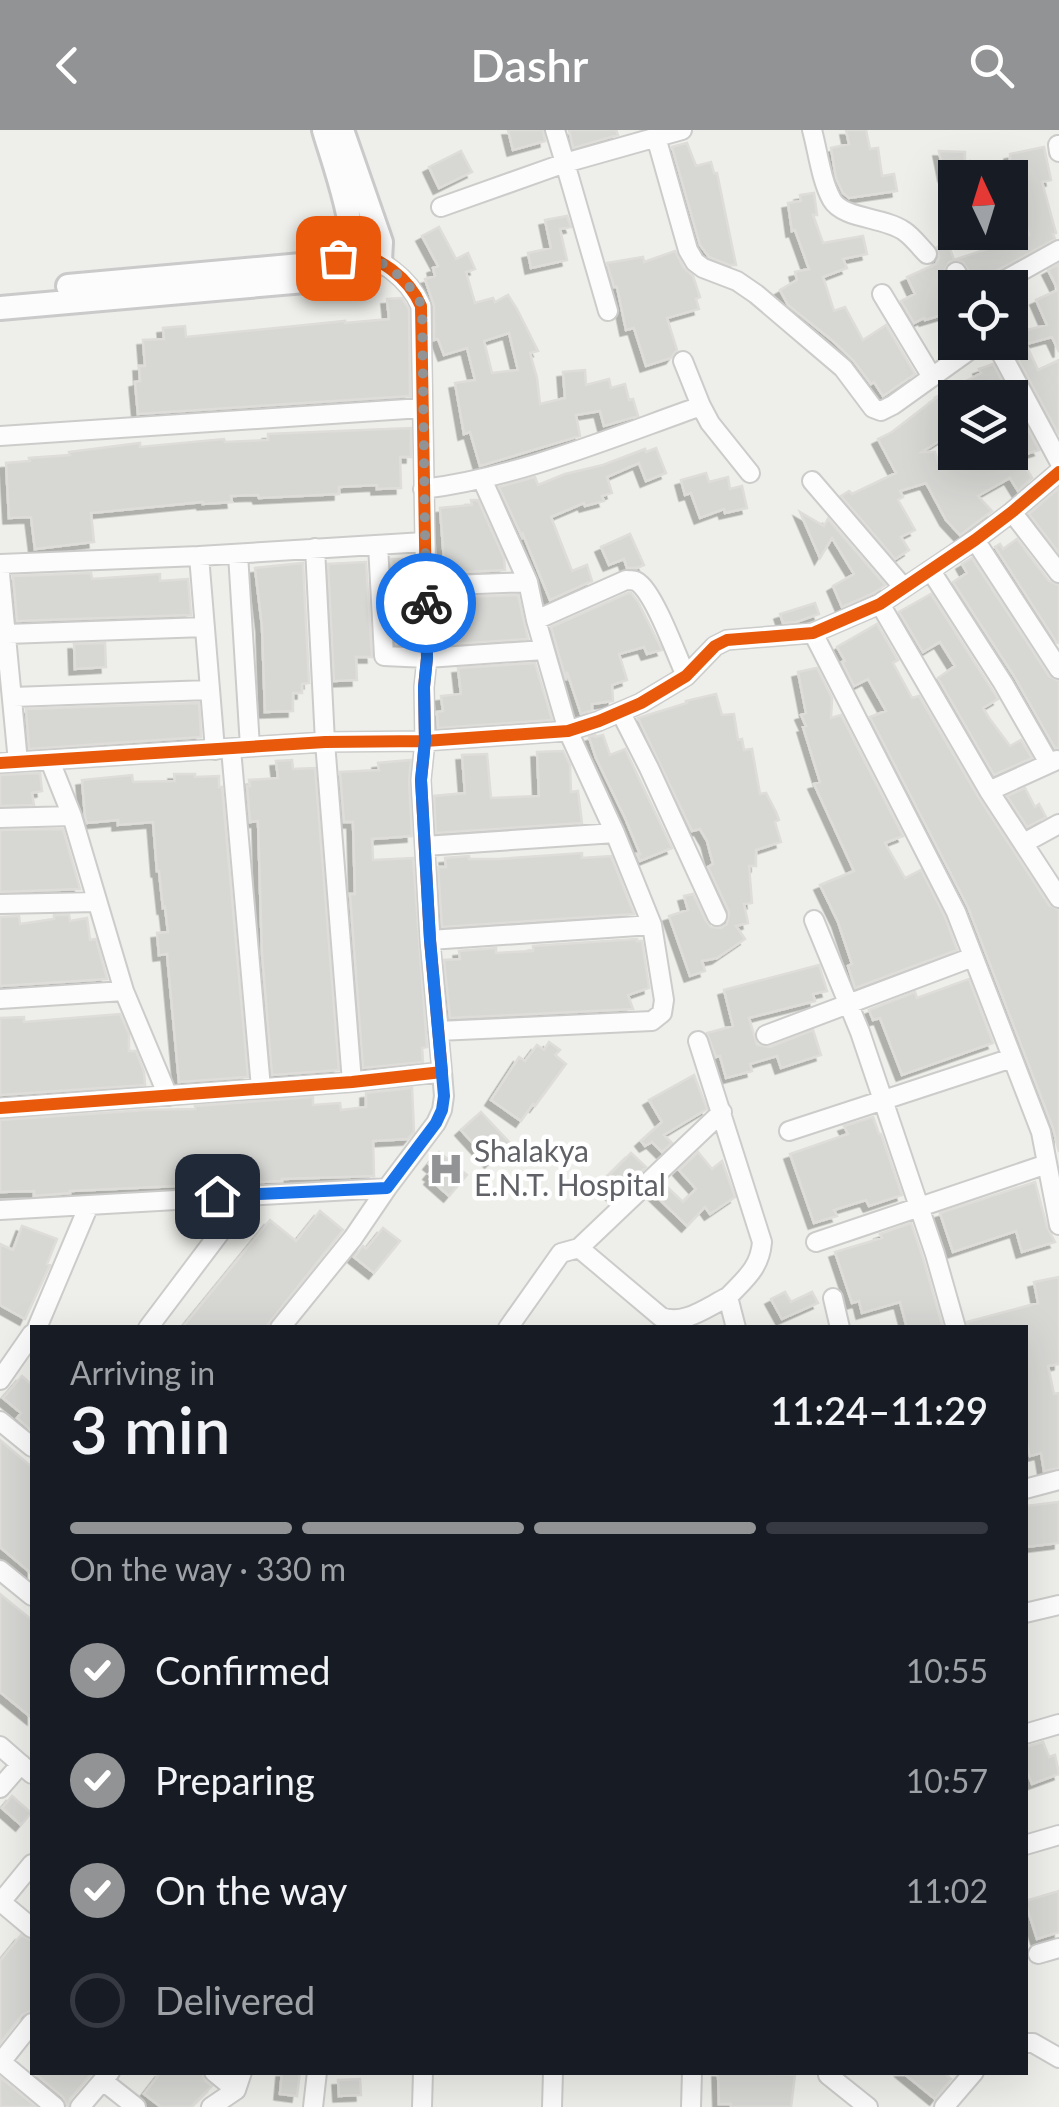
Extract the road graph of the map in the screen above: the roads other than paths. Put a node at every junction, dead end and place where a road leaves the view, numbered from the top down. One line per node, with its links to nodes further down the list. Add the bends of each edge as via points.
1 (324, 130): 9 (street, via 352,225)
2 (342, 130): 12 (street, via 382,242)
3 (556, 130): 7 (street)
4 (682, 130): 6 (street)
5 (812, 130): 11 (street, via 826,184 842,211 904,230)
6 (656, 138): 7 (street); 21 (street, via 695,262 756,294 843,368 873,408 886,409)
7 (565, 164): 8 (street); 17 (street)
8 (441, 207)
9 (350, 246): 12 (street); 14 (street, via 323,263)
10 (1059, 250): 13 (street)
11 (927, 254)
12 (380, 261): 16 (street, via 338,278); 23 (street, via 412,286 422,306)
13 (1023, 270)
14 (0, 292)
15 (882, 294): 21 (street)
16 (0, 308)
17 (608, 312)
18 (956, 360): 21 (street)
19 (1006, 360): 25 (street)
20 (683, 361): 22 (street)
21 (932, 377)
22 (701, 406): 27 (street); 28 (street)
23 (422, 408): 24 (street); 30 (street)
24 (0, 436)
25 (1059, 461)
26 (1059, 472): 31 (street)
27 (750, 473)
28 (482, 479): 30 (street); 42 (street)
29 (812, 481): 44 (street)
30 (423, 490): 33 (street)
31 (1012, 512): 32 (street); 40 (street)
32 (975, 540): 39 (street); 52 (street)
33 (424, 542): 34 (street); 43 (street)
34 (378, 545): 35 (street); 51 (street, via 384,656)
35 (315, 548): 36 (street); 59 (street)
36 (238, 554): 37 (street); 60 (street)
37 (199, 556): 38 (street); 47 (street)
38 (0, 564)
39 (931, 571): 44 (street); 62 (street)
40 (1059, 573)
41 (0, 574): 49 (street)
42 (528, 582): 43 (street); 46 (street)
43 (425, 586): 51 (street)
44 (904, 588): 45 (street)
45 (880, 604): 48 (street); 64 (street)
46 (536, 620): 50 (street); 53 (street, via 634,580)
47 (205, 627): 49 (street); 54 (street)
48 (813, 633): 53 (street, via 727,640); 78 (street)
49 (6, 634): 55 (street)
50 (544, 650): 51 (street); 57 (street)
51 (427, 658): 58 (street)
52 (1059, 669)
53 (689, 673): 56 (street)
54 (209, 690): 55 (street); 60 (street)
55 (13, 696): 63 (street)
56 (621, 713): 57 (street); 74 (street)
57 (568, 731): 58 (street); 68 (street)
58 (425, 741): 59 (street); 70 (street)
59 (325, 742): 60 (street); 87 (street)
60 (232, 749): 61 (street); 88 (street)
61 (50, 761): 63 (street); 65 (street)
62 (1054, 761): 64 (street)
63 (9, 762)
64 (989, 791): 69 (street)
65 (72, 816): 66 (street); 72 (street)
66 (0, 818)
67 (1059, 824): 69 (street)
68 (615, 833): 70 (street); 76 (street)
69 (1024, 843): 71 (street)
70 (425, 846): 77 (street)
71 (1059, 898)
72 (96, 902): 73 (street); 79 (street)
73 (0, 904)
74 (717, 916)
75 (814, 920): 81 (street)
76 (652, 924): 77 (street); 82 (street, via 664,1000 652,1021)
77 (430, 940): 82 (street)
78 (973, 957): 81 (street); 85 (street)
79 (124, 991): 80 (street); 89 (street)
80 (0, 999)
81 (848, 1003): 83 (street); 90 (street)
82 (438, 1031): 86 (street)
83 (766, 1036)
84 (698, 1041): 92 (street)
85 (1012, 1058): 90 (street); 94 (street)
86 (442, 1072): 87 (street); 95 (street, via 436,1123)
87 (352, 1082): 88 (street)
88 (261, 1088): 89 (street)
89 (168, 1096): 91 (street)
90 (883, 1099): 93 (street); 98 (street)
91 (0, 1108)
92 (722, 1112): 102 (street); 103 (street, via 762,1242 756,1268)
93 (789, 1132)
94 (1047, 1164): 98 (street); 100 (street)
95 (387, 1188): 96 (street); 107 (street)
96 (249, 1194): 97 (street); 106 (street)
97 (89, 1204): 99 (street); 105 (street)
98 (920, 1207): 101 (street); 111 (street)
99 (0, 1210)
100 (1059, 1225)
101 (816, 1242)
102 (579, 1248): 103 (street, via 672,1321); 108 (street, via 561,1253)
103 (728, 1297): 109 (street)
104 (833, 1298): 110 (street)
105 (40, 1325)
106 (150, 1325)
107 (282, 1325)
108 (510, 1325)
109 (735, 1325)
110 (839, 1325)
111 (955, 1325)
112 (30, 1340): 113 (street)
113 (0, 1380)
114 (0, 1421): 115 (street)
115 (30, 1446)
116 (1059, 1480): 117 (street)
117 (1028, 1487)
118 (0, 1570): 119 (street)
119 (30, 1594)
120 (1059, 1605): 121 (street)
121 (1028, 1612)
122 (1059, 1724): 123 (street)
123 (1028, 1733)
124 (0, 1746): 125 (street)
125 (26, 1769): 126 (street)
126 (0, 1788)
127 (1059, 1835): 128 (street)
128 (1028, 1844)
129 (30, 1866): 130 (street)
130 (0, 1902): 131 (street)
131 (30, 1926)
132 (1059, 1948): 133 (street)
133 (1038, 1954)
134 (30, 2025): 137 (street)
135 (1028, 2043): 136 (street)
136 (1059, 2058)
137 (0, 2062): 146 (street)
138 (316, 2075): 150 (street)
139 (423, 2075): 151 (street)
140 (553, 2075): 152 (street)
141 (692, 2075): 153 (street)
142 (828, 2075): 154 (street)
143 (971, 2075): 155 (street)
144 (107, 2077): 147 (street); 148 (street)
145 (239, 2081): 149 (street)
146 (55, 2107)
147 (80, 2107)
148 (136, 2107)
149 (211, 2107)
150 (313, 2107)
151 (422, 2107)
152 (552, 2107)
153 (691, 2107)
154 (868, 2107)
155 (944, 2107)

